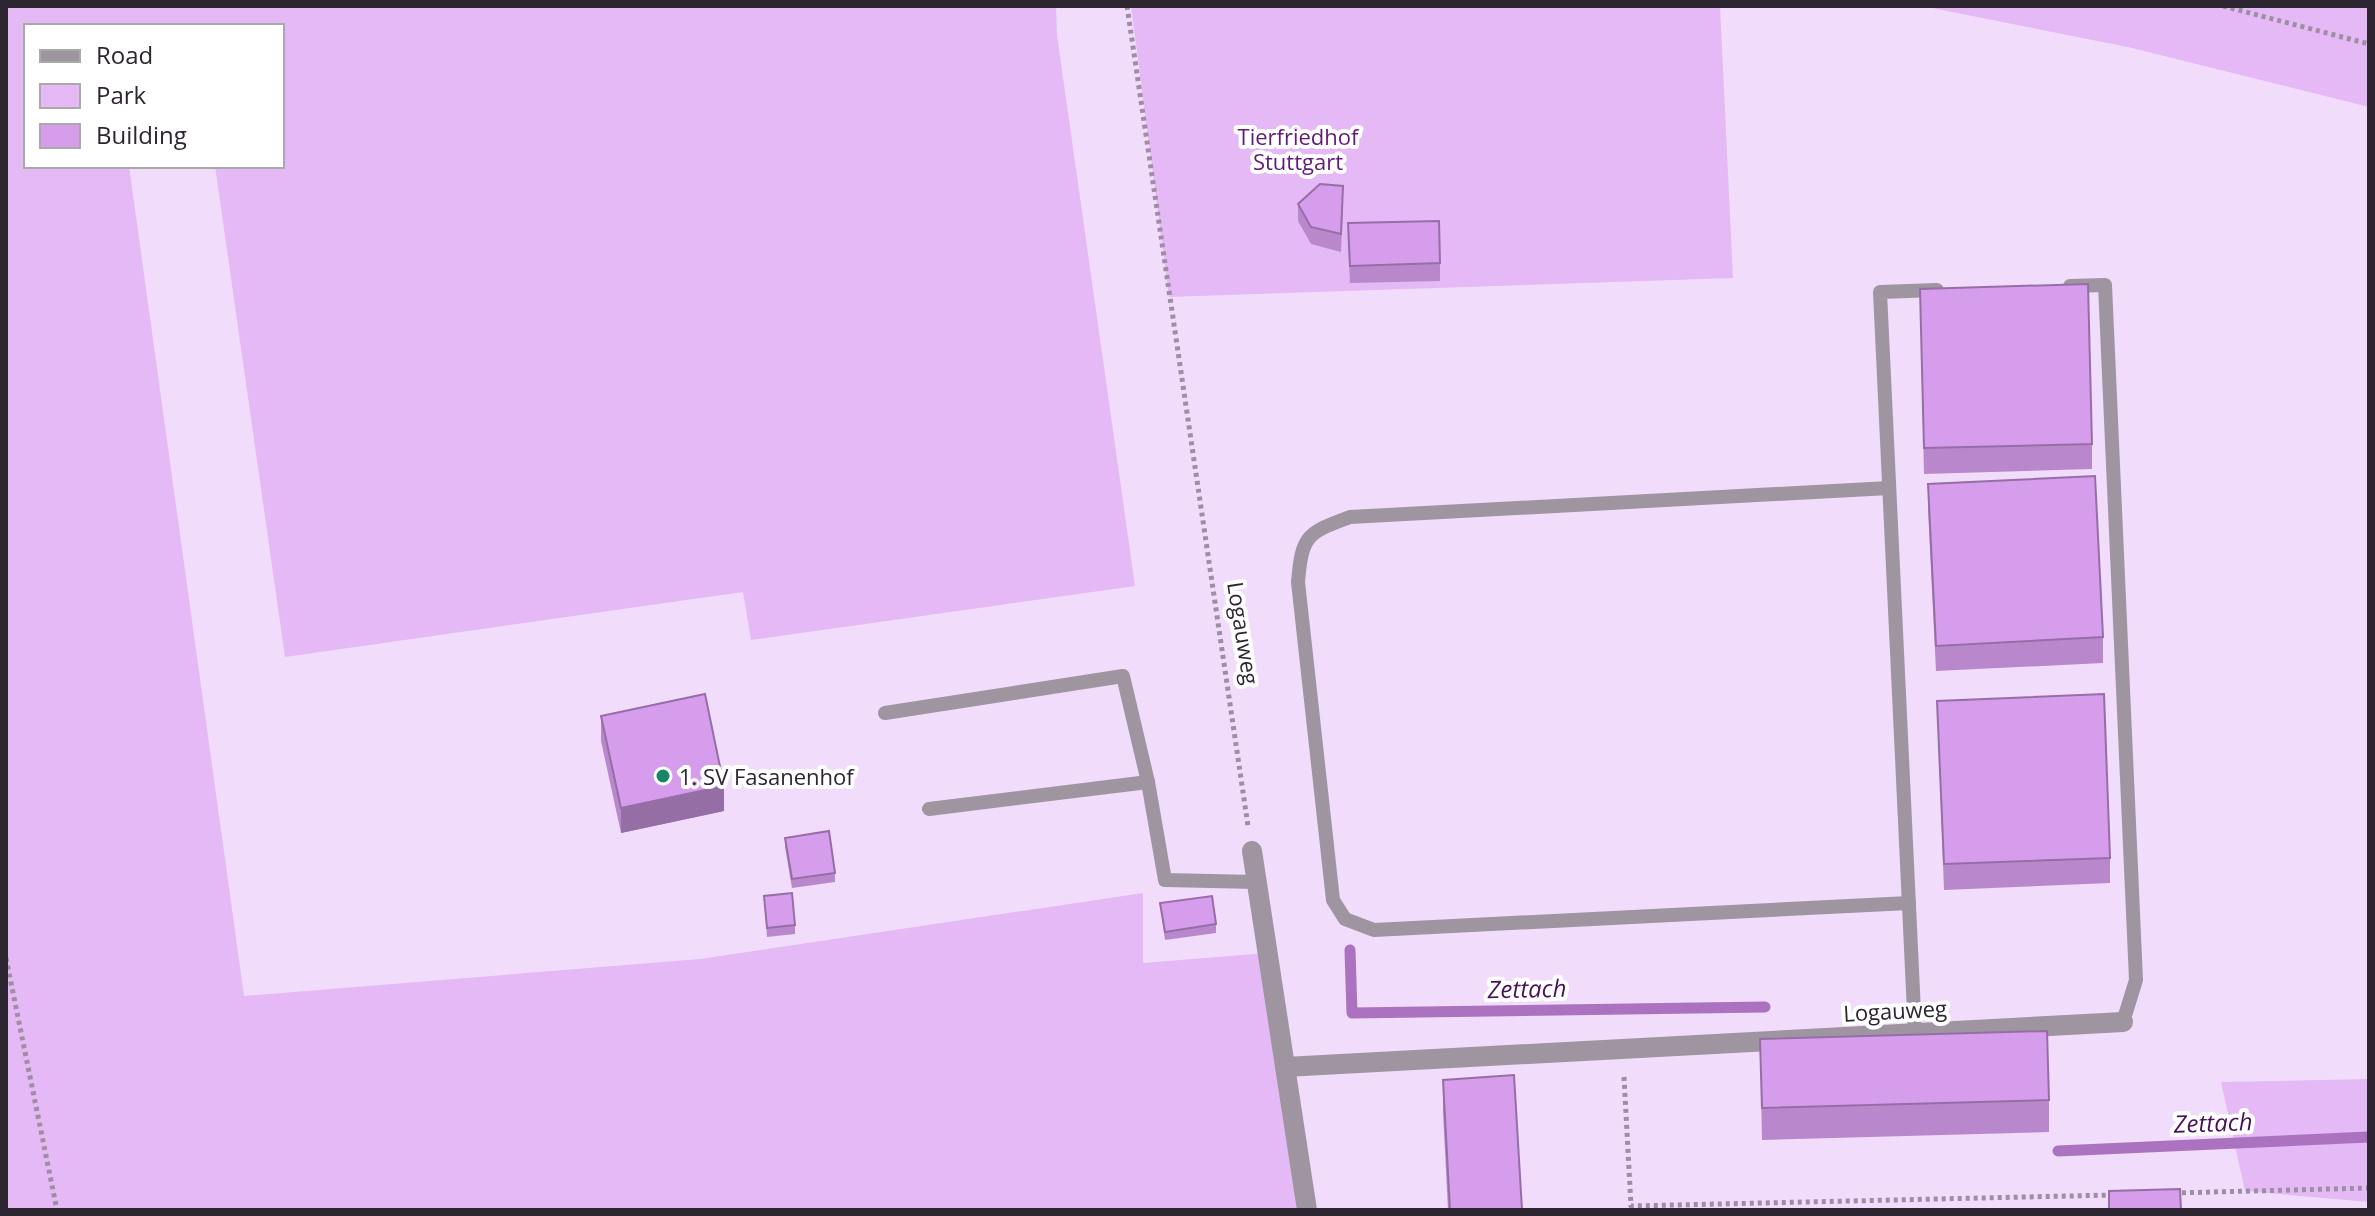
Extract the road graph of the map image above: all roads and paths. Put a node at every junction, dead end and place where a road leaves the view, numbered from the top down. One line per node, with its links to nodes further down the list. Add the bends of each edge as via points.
1 (1127, 6): 10 (path, Logauweg)
2 (2223, 6): 3 (path)
3 (2369, 44)
4 (2060, 286): 14 (lane, via 2105,285 2136,980)
5 (1955, 290): 6 (lane, via 1880,292)
6 (1889, 488): 12 (lane); 12 (lane, via 1350,517 1314,530 1301,552 1298,582 1333,900 1345,919 1374,930)
7 (885, 713): 8 (lane, via 1123,676)
8 (1148, 782): 9 (lane); 11 (lane, via 1165,880)
9 (929, 809)
10 (1252, 851): 11 (street)
11 (1256, 882): 17 (street)
12 (1909, 903): 15 (lane)
13 (6, 958): 21 (path)
14 (2123, 1022): 15 (street, Logauweg)
15 (1915, 1033): 16 (street, Logauweg)
16 (1623, 1048): 17 (street, Logauweg); 20 (path, via 1631,1206)
17 (1285, 1067): 22 (street)
18 (2369, 1188): 19 (path)
19 (2165, 1193)
20 (2118, 1194)
21 (57, 1210)
22 (1307, 1210)

